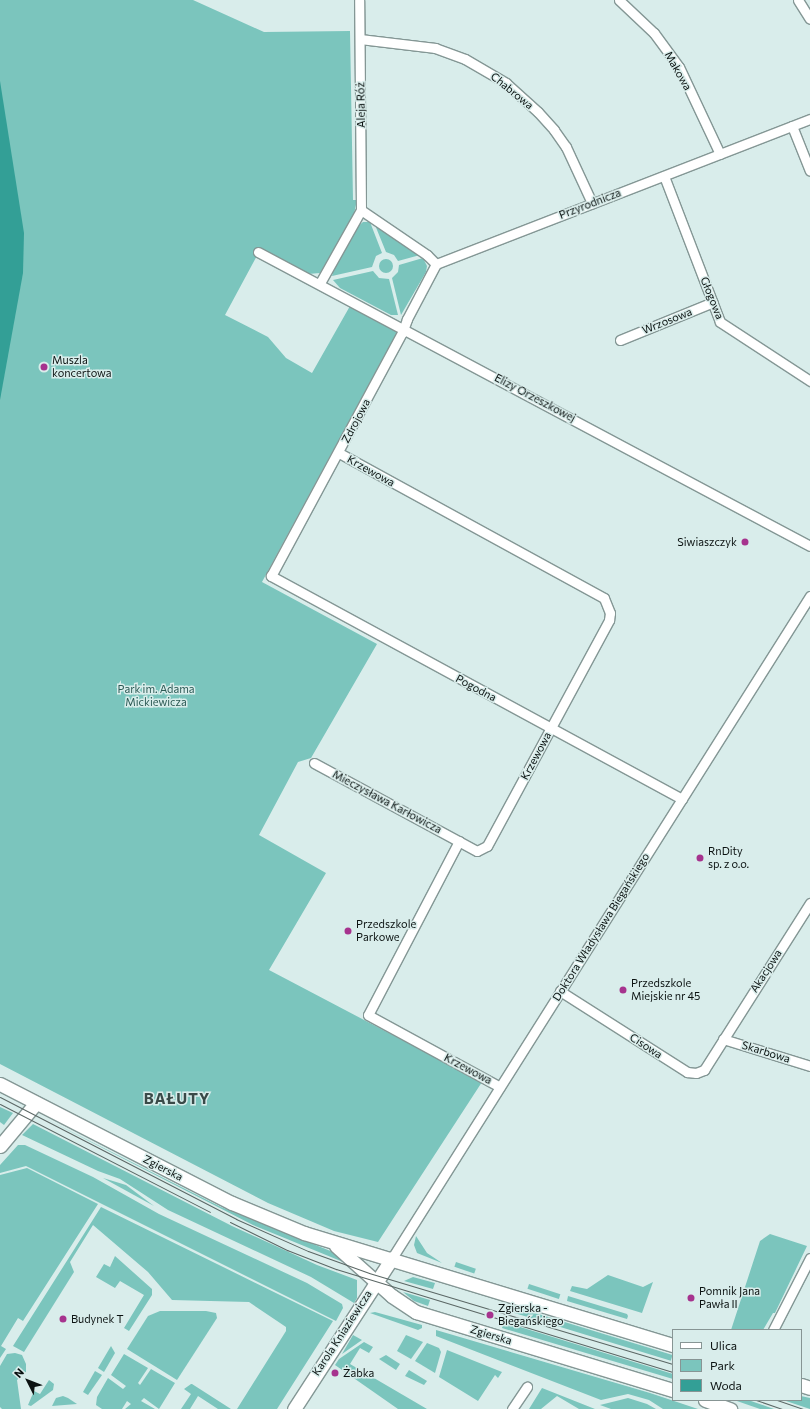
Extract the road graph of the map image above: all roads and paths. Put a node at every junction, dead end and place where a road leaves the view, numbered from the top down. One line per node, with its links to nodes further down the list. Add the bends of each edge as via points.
1 (359, 0): 5 (street, Aleja Róż)
2 (619, 0): 8 (street, Makowa, via 654,33 679,67)
3 (798, 0): 4 (street)
4 (810, 19)
5 (360, 39): 11 (street, Chabrowa, via 435,48 465,59 506,83 554,130 569,153); 12 (street, Aleja Róż)
6 (810, 119): 7 (street, Przyrodnicza)
7 (792, 126): 8 (street, Przyrodnicza); 9 (street)
8 (720, 154): 10 (street, Przyrodnicza)
9 (810, 171)
10 (664, 176): 11 (street, Przyrodnicza); 16 (street, Głogowa)
11 (592, 203): 14 (street, Przyrodnicza)
12 (362, 210): 14 (street); 15 (street)
13 (258, 252): 15 (street, Elizy Orzeszkowej)
14 (436, 264): 17 (street, via 407,319)
15 (320, 283): 17 (street, Elizy Orzeszkowej)
16 (713, 302): 18 (street, Wrzosowa); 19 (street, Głogowa, via 720,322)
17 (405, 328): 20 (street, Zdrojowa); 21 (street, Elizy Orzeszkowej)
18 (620, 340)
19 (810, 381)
20 (338, 453): 22 (street, Zdrojowa); 24 (street, Krzewowa, via 604,598 609,605 609,620)
21 (810, 546)
22 (271, 576): 24 (street, Pogodna)
23 (810, 596): 26 (street, Doktora Władysława Biegańskiego)
24 (551, 728): 26 (street, Pogodna); 27 (street, Krzewowa, via 487,846 477,851)
25 (314, 763): 27 (street, Mieczysława Karłowicza)
26 (682, 799): 29 (street, Doktora Władysława Biegańskiego)
27 (460, 841): 33 (street, Krzewowa, via 368,1015)
28 (810, 903): 30 (street, Akacjowa)
29 (560, 991): 30 (street, Cisowa, via 687,1072 704,1070); 33 (street, Doktora Władysława Biegańskiego)
30 (723, 1038): 31 (street, Skarbowa)
31 (810, 1066)
32 (0, 1084): 34 (main road, Zgierska)
33 (500, 1087): 37 (street, Doktora Władysława Biegańskiego)
34 (36, 1103): 35 (main road); 36 (main road, Zgierska, via 232,1203)
35 (0, 1146)
36 (330, 1242): 37 (main road, Zgierska); 39 (main road, Zgierska)
37 (392, 1258): 39 (main road, Karola Kniaziewicza); 41 (main road, Zgierska)
38 (810, 1258): 40 (street)
39 (376, 1282): 43 (main road, Zgierska, via 398,1302 416,1312); 45 (main road, Karola Kniaziewicza)
40 (773, 1329)
41 (672, 1345)
42 (527, 1386): 46 (street)
43 (672, 1390)
44 (708, 1401): 47 (main road)
45 (294, 1409)
46 (512, 1409)
47 (730, 1409)

